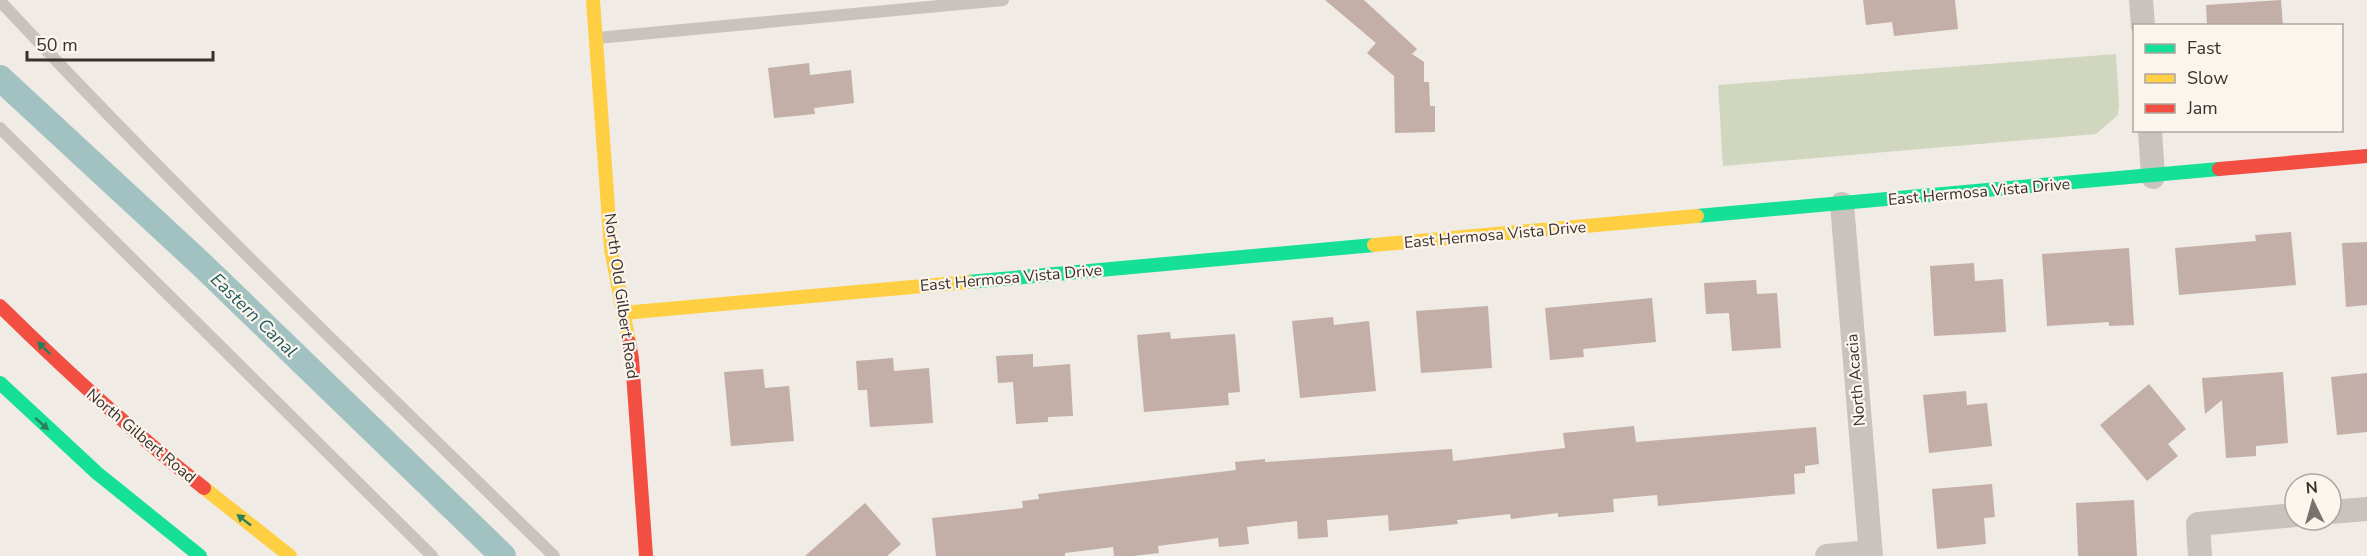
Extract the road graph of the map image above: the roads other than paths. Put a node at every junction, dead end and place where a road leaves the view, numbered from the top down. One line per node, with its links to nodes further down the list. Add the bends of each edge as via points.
1 (593, 0): 6 (street, North Old Gilbert Road)
2 (1004, 0): 6 (lane)
3 (2141, 0): 5 (street)
4 (0, 1): 22 (lane, via 247,256)
5 (2143, 24)
6 (596, 38): 13 (street, North Old Gilbert Road, via 611,249)
7 (0, 128): 21 (lane)
8 (2150, 132): 10 (street)
9 (2367, 156): 10 (street, East Hermosa Vista Drive)
10 (2153, 177): 11 (street, East Hermosa Vista Drive)
11 (1842, 204): 13 (street, East Hermosa Vista Drive); 18 (street, North Acacia)
12 (0, 306): 20 (street, North Gilbert Road, one-way to 12, via 165,458 78,382)
13 (623, 313): 23 (street, North Old Gilbert Road, via 632,359)
14 (0, 383): 19 (street, one-way to 19, via 120,493)
15 (2367, 509): 16 (street)
16 (2343, 511)
17 (2283, 516): 25 (street, via 2198,524)
18 (1870, 554): 24 (street)
19 (200, 556)
20 (290, 556)
21 (432, 556)
22 (554, 556)
23 (646, 556)
24 (1827, 556)
25 (2200, 556)

